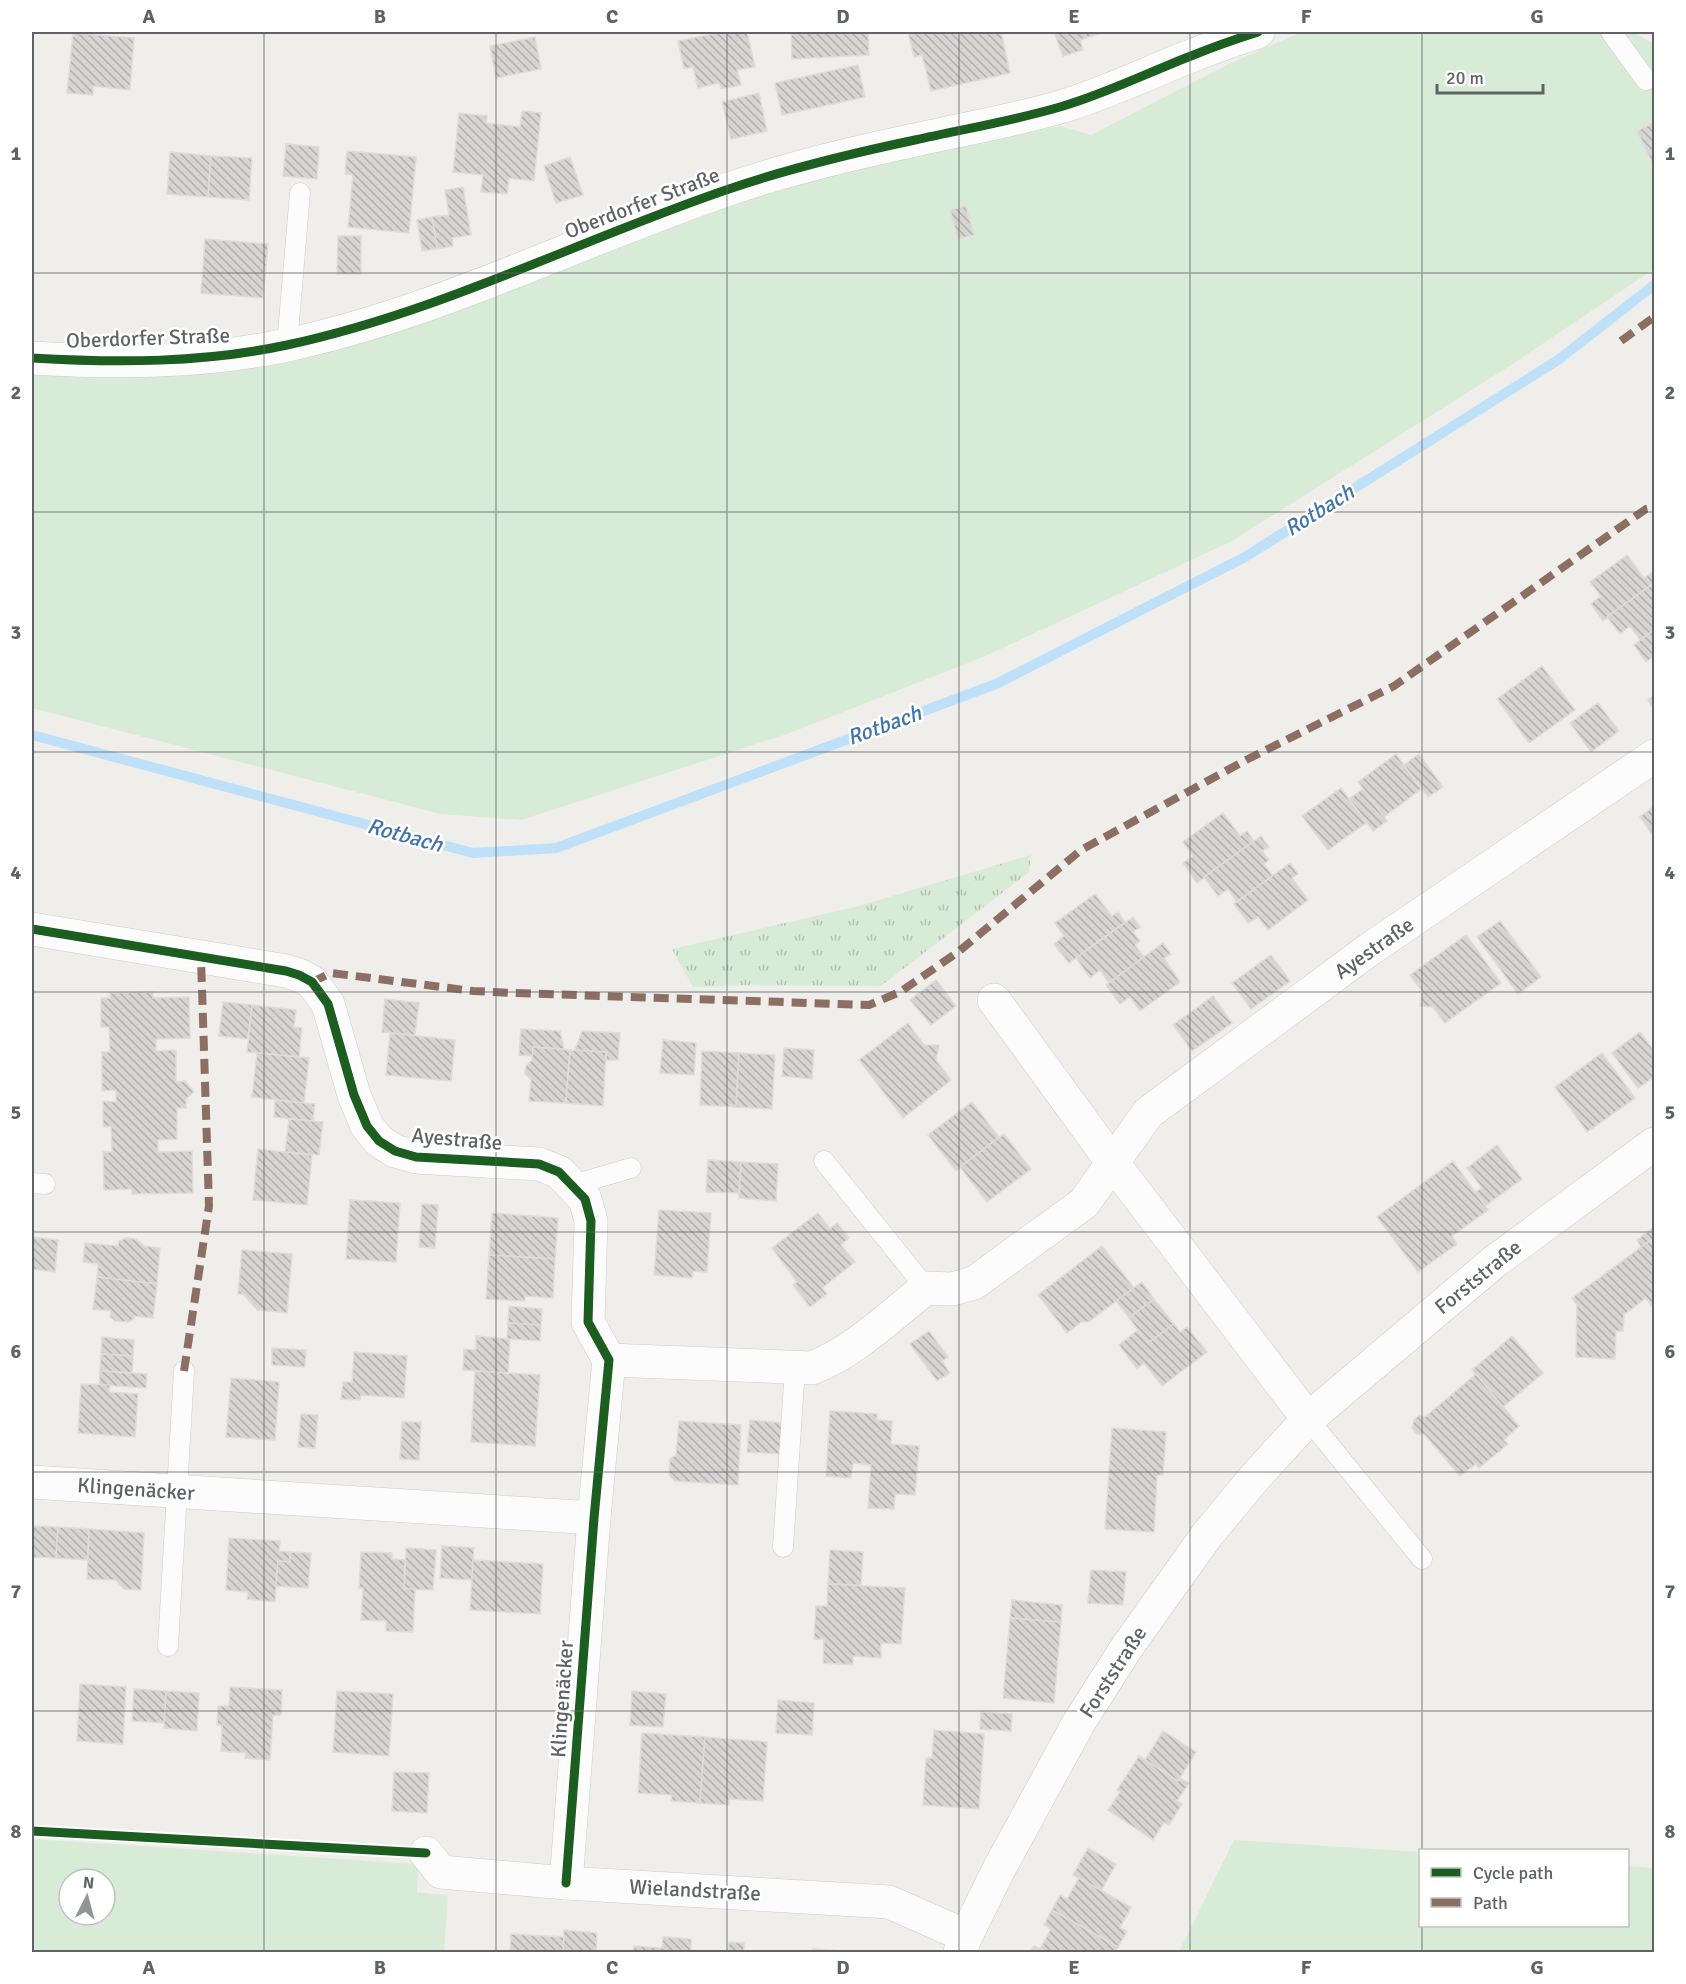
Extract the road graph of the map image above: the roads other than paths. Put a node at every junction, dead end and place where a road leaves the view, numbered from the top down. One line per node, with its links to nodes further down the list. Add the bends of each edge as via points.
1 (1258, 32): 5 (street, Oberdorfer Straße, via 1061,106 731,188 438,301)
2 (1611, 32): 3 (lane)
3 (1646, 80)
4 (300, 192): 5 (lane)
5 (287, 345): 6 (street, Oberdorfer Straße, via 177,359 104,362)
6 (32, 358)
7 (1654, 756): 12 (street, Ayestraße, via 1370,950 1148,1113)
8 (32, 928): 14 (street, Ayestraße, via 300,975 312,982 328,1004 354,1095 367,1126 379,1141 416,1157 539,1164 559,1172)
9 (993, 1000): 12 (street)
10 (1654, 1144): 19 (street, Forststraße, via 1494,1262)
11 (824, 1161): 15 (lane)
12 (1113, 1163): 15 (street, Ayestraße, via 1084,1203 974,1283 952,1290); 19 (street)
13 (631, 1168): 14 (lane)
14 (573, 1185): 16 (street, Ayestraße, via 585,1199 591,1221 588,1322)
15 (926, 1288): 17 (street, via 823,1363)
16 (609, 1360): 17 (street); 22 (street)
17 (795, 1368): 23 (lane)
18 (184, 1371): 21 (lane)
19 (1308, 1419): 24 (lane); 28 (street, Forststraße, via 1207,1536 1127,1647 1034,1803)
20 (32, 1482): 21 (street, Klingenäcker)
21 (176, 1491): 22 (street, Klingenäcker); 25 (lane)
22 (594, 1518): 27 (street, Klingenäcker)
23 (783, 1547)
24 (1422, 1559)
25 (168, 1646)
26 (426, 1853): 27 (street, Wielandstraße, via 441,1872)
27 (566, 1883): 28 (street, Wielandstraße, via 889,1902)
28 (963, 1944)

